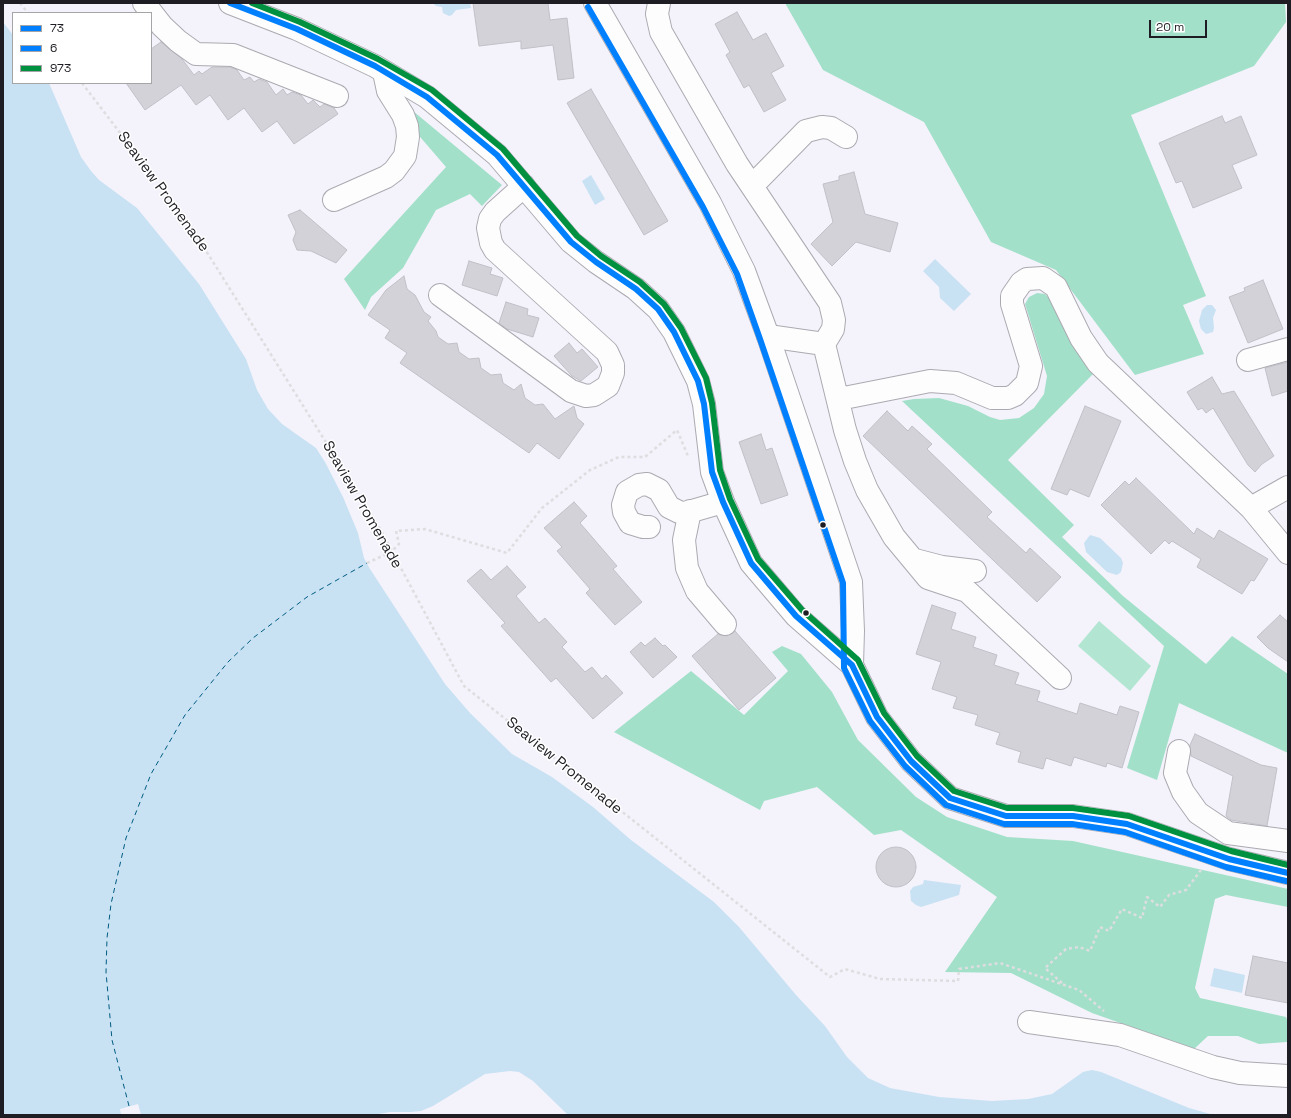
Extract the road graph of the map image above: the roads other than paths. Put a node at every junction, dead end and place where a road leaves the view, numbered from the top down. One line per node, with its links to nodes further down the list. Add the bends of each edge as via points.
1 (144, 3): 5 (main road)
2 (230, 3): 7 (main road, via 298,29)
3 (595, 3): 14 (main road, via 713,209 744,271)
4 (659, 3): 11 (main road, via 657,14 661,32)
5 (151, 12)
6 (152, 13): 8 (main road, via 178,41 196,54 233,55)
7 (384, 72): 10 (main road, via 427,97 497,155); 12 (main road, via 388,91 407,126 405,156 386,177)
8 (337, 96)
9 (846, 137): 11 (main road, via 831,128 822,127 806,131)
10 (524, 186): 13 (main road, via 490,219 488,228 491,244 607,352 613,365 608,386 590,396 578,395); 20 (main road, via 570,242 636,289 667,320 701,390 712,472)
11 (752, 186): 15 (main road, via 830,303 834,320 833,329)
12 (334, 200)
13 (440, 295)
14 (768, 336): 15 (main road); 28 (main road, via 851,582 854,631)
15 (824, 344): 18 (main road)
16 (1288, 349): 17 (main road)
17 (1248, 360)
18 (838, 399): 21 (main road, via 930,381 956,383 992,398 1015,395 1027,383 1031,366 1012,304 1012,296 1028,278 1043,278 1056,287 1081,338 1098,363); 25 (main road, via 849,442 867,490)
19 (1288, 487): 21 (main road)
20 (723, 502): 22 (main road); 28 (main road, via 751,563 796,616)
21 (1251, 508): 24 (main road)
22 (690, 511): 23 (main road, via 685,513 674,510 669,507 659,490 647,484 639,485 627,492 623,505 624,512 630,523); 27 (main road, via 684,540 687,568 697,591)
23 (649, 527)
24 (1288, 553)
25 (910, 558): 26 (main road, via 942,567); 29 (main road, via 928,578 967,591)
26 (975, 570)
27 (725, 624)
28 (852, 665): 32 (main road, via 877,717 911,761 950,798 1006,816 1073,816 1128,824 1215,854)
29 (1060, 678)
30 (1179, 751): 31 (main road, via 1175,773 1183,792 1198,813 1228,833)
31 (1288, 841)
32 (1288, 874)
33 (1029, 1022): 34 (main road, via 1120,1035 1213,1067 1240,1073)
34 (1288, 1076)

